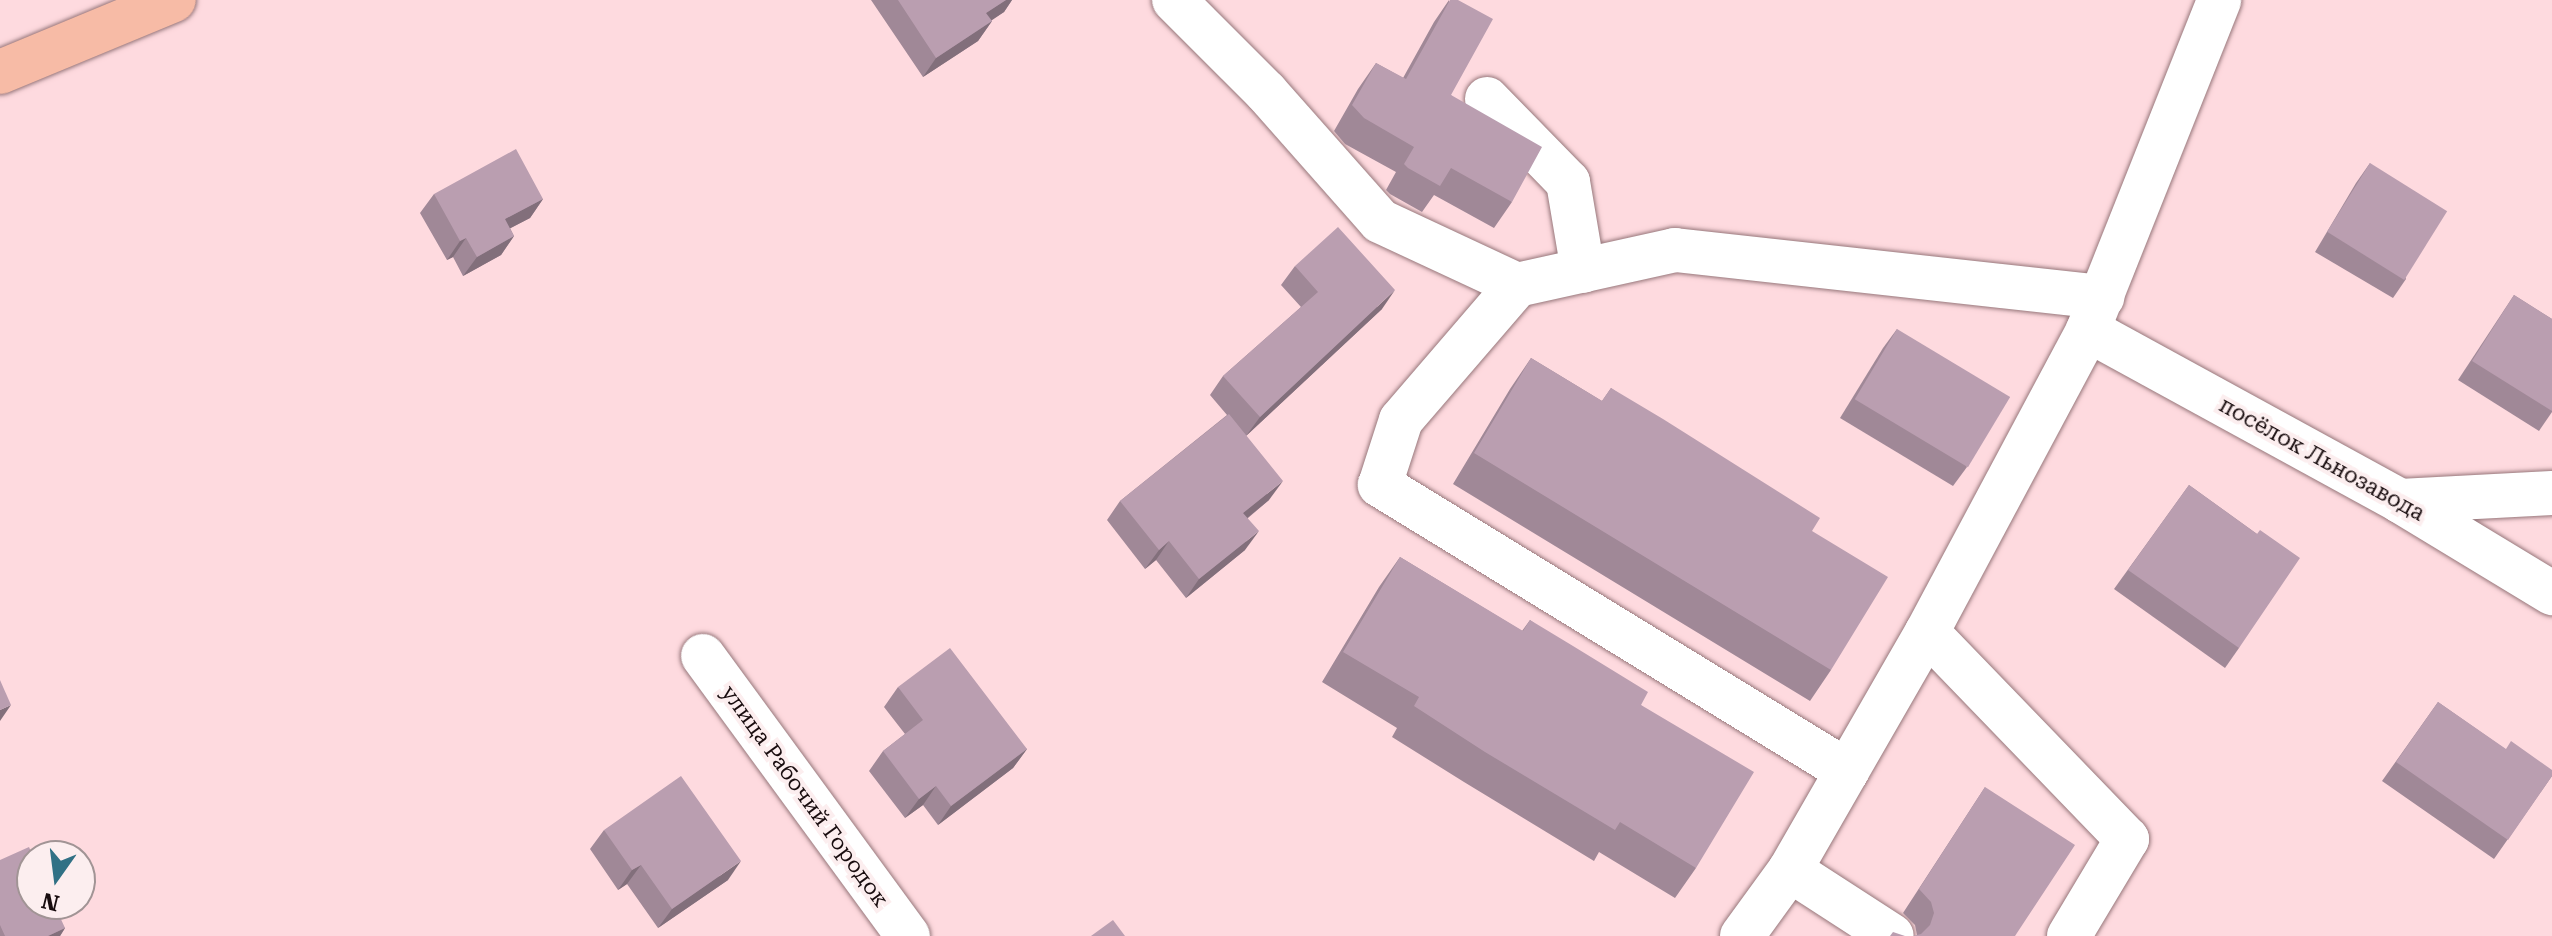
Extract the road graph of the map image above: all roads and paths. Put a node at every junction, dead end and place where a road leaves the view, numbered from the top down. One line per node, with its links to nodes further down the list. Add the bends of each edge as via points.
1 (174, 0): 4 (main road)
2 (1174, 0): 7 (street, via 1266,92 1380,221)
3 (2219, 0): 8 (street)
4 (0, 72)
5 (1487, 99): 6 (street, via 1568,182)
6 (1583, 271): 7 (street); 8 (street, via 1675,250)
7 (1517, 285): 14 (street, via 1401,420 1380,485)
8 (2095, 313): 10 (street, посёлок Льнозавода); 12 (street)
9 (2552, 493): 10 (street)
10 (2400, 501): 11 (street, посёлок Льнозавода)
11 (2552, 593)
12 (1927, 632): 14 (street); 19 (street, via 2127,839)
13 (703, 656): 16 (street, улица Рабочий Городок)
14 (1847, 771): 15 (street)
15 (1790, 870): 17 (street); 18 (street)
16 (908, 936)
17 (1742, 936)
18 (1892, 936)
19 (2069, 936)

